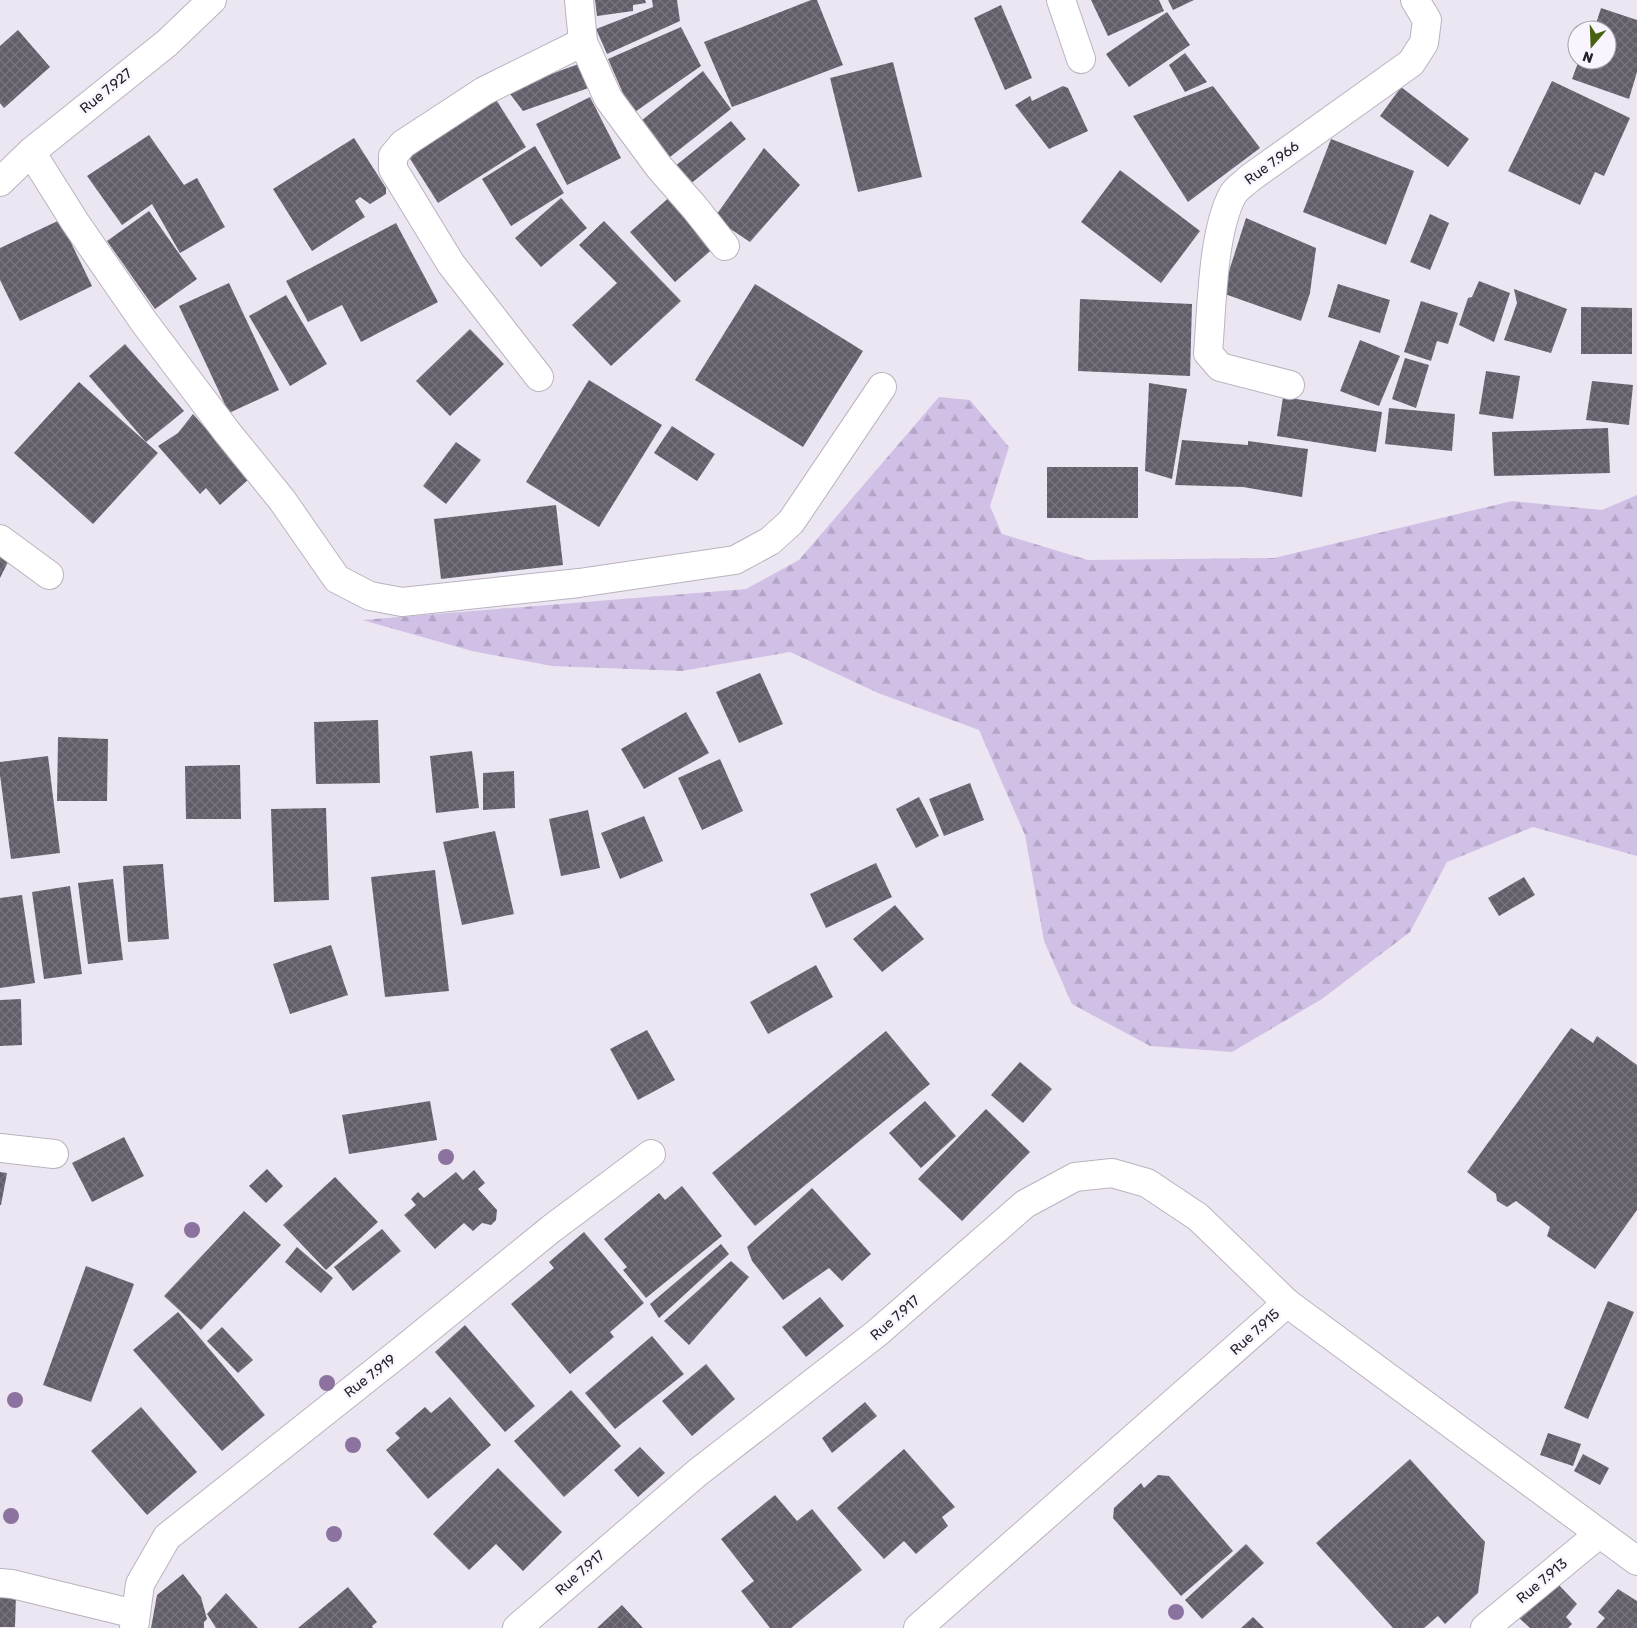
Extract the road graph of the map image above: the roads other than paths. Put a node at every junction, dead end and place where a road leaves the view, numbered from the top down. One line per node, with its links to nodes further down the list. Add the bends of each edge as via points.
1 (212, 0): 7 (street, Rue 7.927, via 166,43)
2 (579, 0): 5 (street)
3 (1061, 0): 6 (street)
4 (1415, 0): 11 (street, Rue 7.966, via 1427,20 1424,43 1411,63 1250,178 1234,192 1227,210 1217,252 1208,353 1220,367)
5 (583, 42): 9 (street, via 608,98 659,167); 10 (street, via 484,91 403,144 393,156 392,169 451,264)
6 (1081, 59)
7 (31, 152): 8 (street, Rue 7.927); 12 (street, via 144,322 282,500 337,579 370,596 402,602 579,583 735,560 770,541 791,522)
8 (0, 182)
9 (725, 246)
10 (539, 377)
11 (1290, 385)
12 (882, 387)
13 (0, 539): 14 (street)
14 (49, 575)
15 (0, 1148): 16 (street)
16 (54, 1154)
17 (651, 1154): 22 (street, Rue 7.919, via 551,1229 167,1537 140,1584)
18 (1287, 1303): 19 (street, Rue 7.915); 23 (street, Rue 7.917, via 1198,1217 1147,1183 1112,1173 1074,1177 1025,1204 878,1334 697,1473); 24 (street, Rue 7.915)
19 (1599, 1534): 20 (street, Rue 7.915); 25 (street, Rue 7.913)
20 (1637, 1561)
21 (0, 1583): 22 (street)
22 (134, 1621)
23 (517, 1628)
24 (918, 1628)
25 (1485, 1628)

